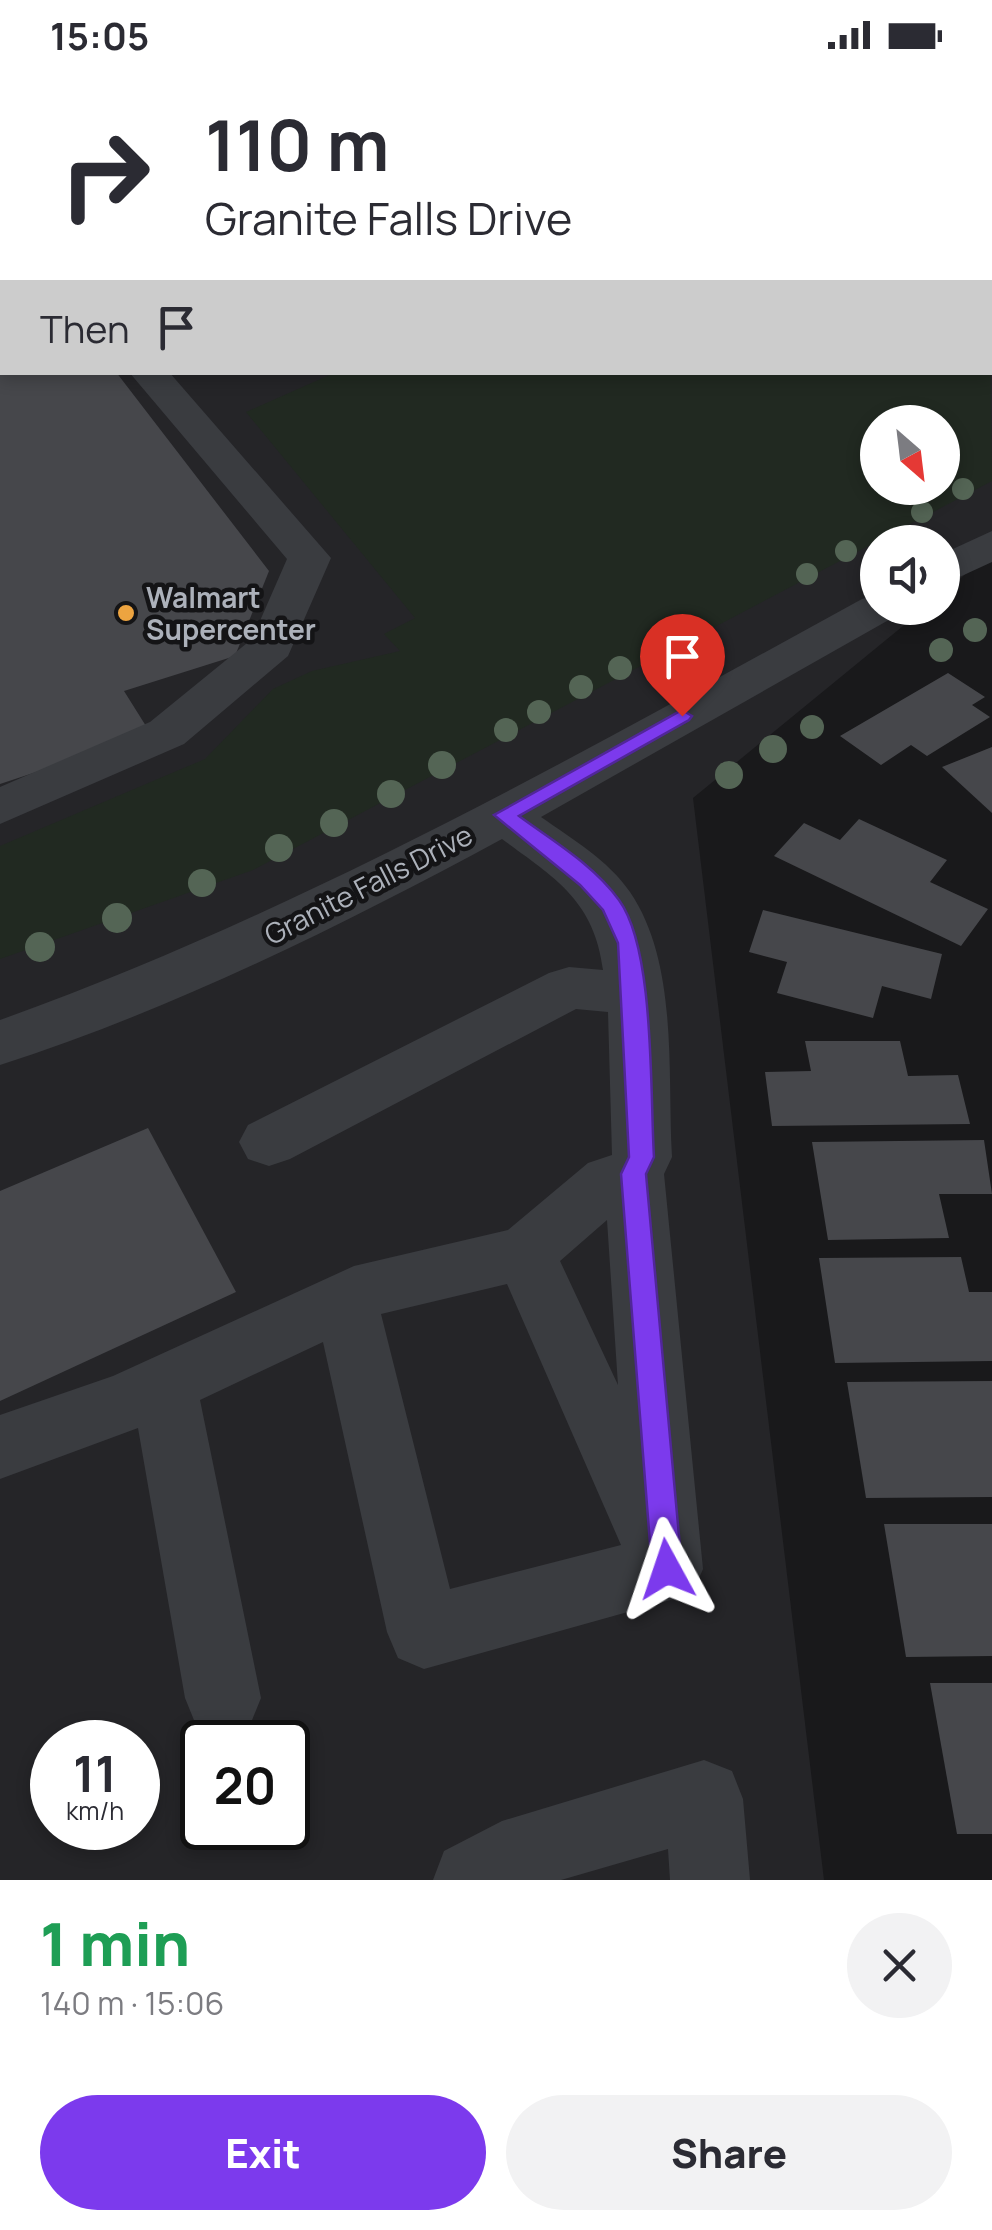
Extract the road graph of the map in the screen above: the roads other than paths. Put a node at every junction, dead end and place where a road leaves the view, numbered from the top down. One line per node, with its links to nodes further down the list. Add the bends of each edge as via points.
1 (151, 375): 5 (street, via 309,558 272,646 167,734)
2 (992, 544): 3 (street)
3 (960, 562)
4 (860, 618): 6 (street, Granite Falls Drive)
5 (0, 808)
6 (504, 815): 7 (street, via 588,879 612,906 629,943); 8 (street, Granite Falls Drive, via 204,964)
7 (632, 993): 9 (street, via 570,988); 10 (street, via 642,1157)
8 (0, 1043)
9 (269, 1142)
10 (634, 1174): 11 (street, via 610,1180); 15 (street)
11 (525, 1252): 12 (street, via 377,1286); 15 (street)
12 (346, 1301): 13 (street); 15 (street, via 424,1632)
13 (164, 1384): 14 (street); 16 (street)
14 (0, 1447)
15 (667, 1569)
16 (223, 1698)
17 (512, 1870): 18 (street, via 704,1799)
18 (710, 1880)

